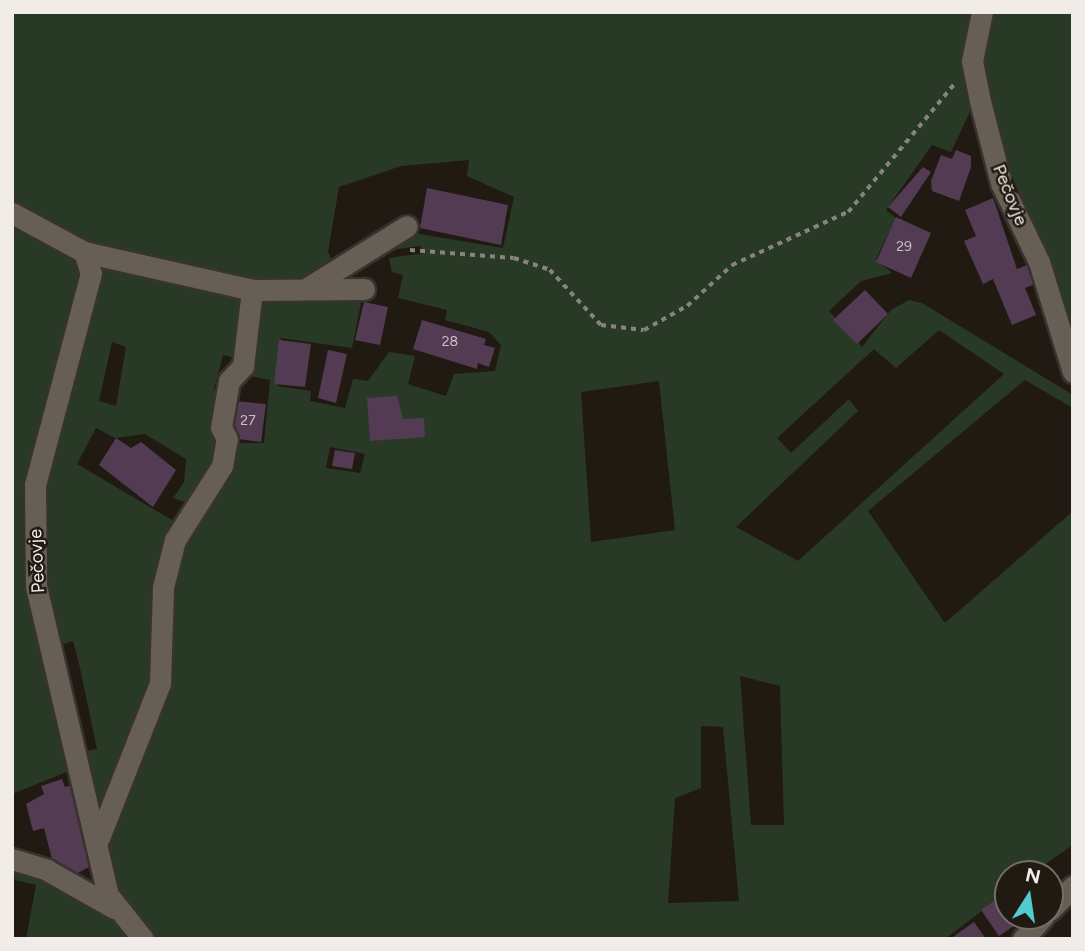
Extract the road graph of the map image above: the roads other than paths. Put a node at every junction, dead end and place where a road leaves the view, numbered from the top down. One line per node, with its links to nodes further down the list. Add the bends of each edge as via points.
1 (982, 12): 8 (street, Pečovje, via 972,61 1001,183 1039,262)
2 (12, 213): 4 (street)
3 (407, 226): 5 (street)
4 (84, 252): 7 (street); 9 (street, Pečovje, via 92,285 35,485 36,586 54,686)
5 (304, 289): 6 (street); 7 (street)
6 (364, 289)
7 (252, 290): 9 (street, via 243,366 229,381 223,416 222,466 175,540 163,587 160,683)
8 (1073, 372)
9 (100, 838): 11 (street, Pečovje)
10 (12, 859): 11 (street, via 47,870)
11 (114, 908): 12 (street)
12 (143, 939)

